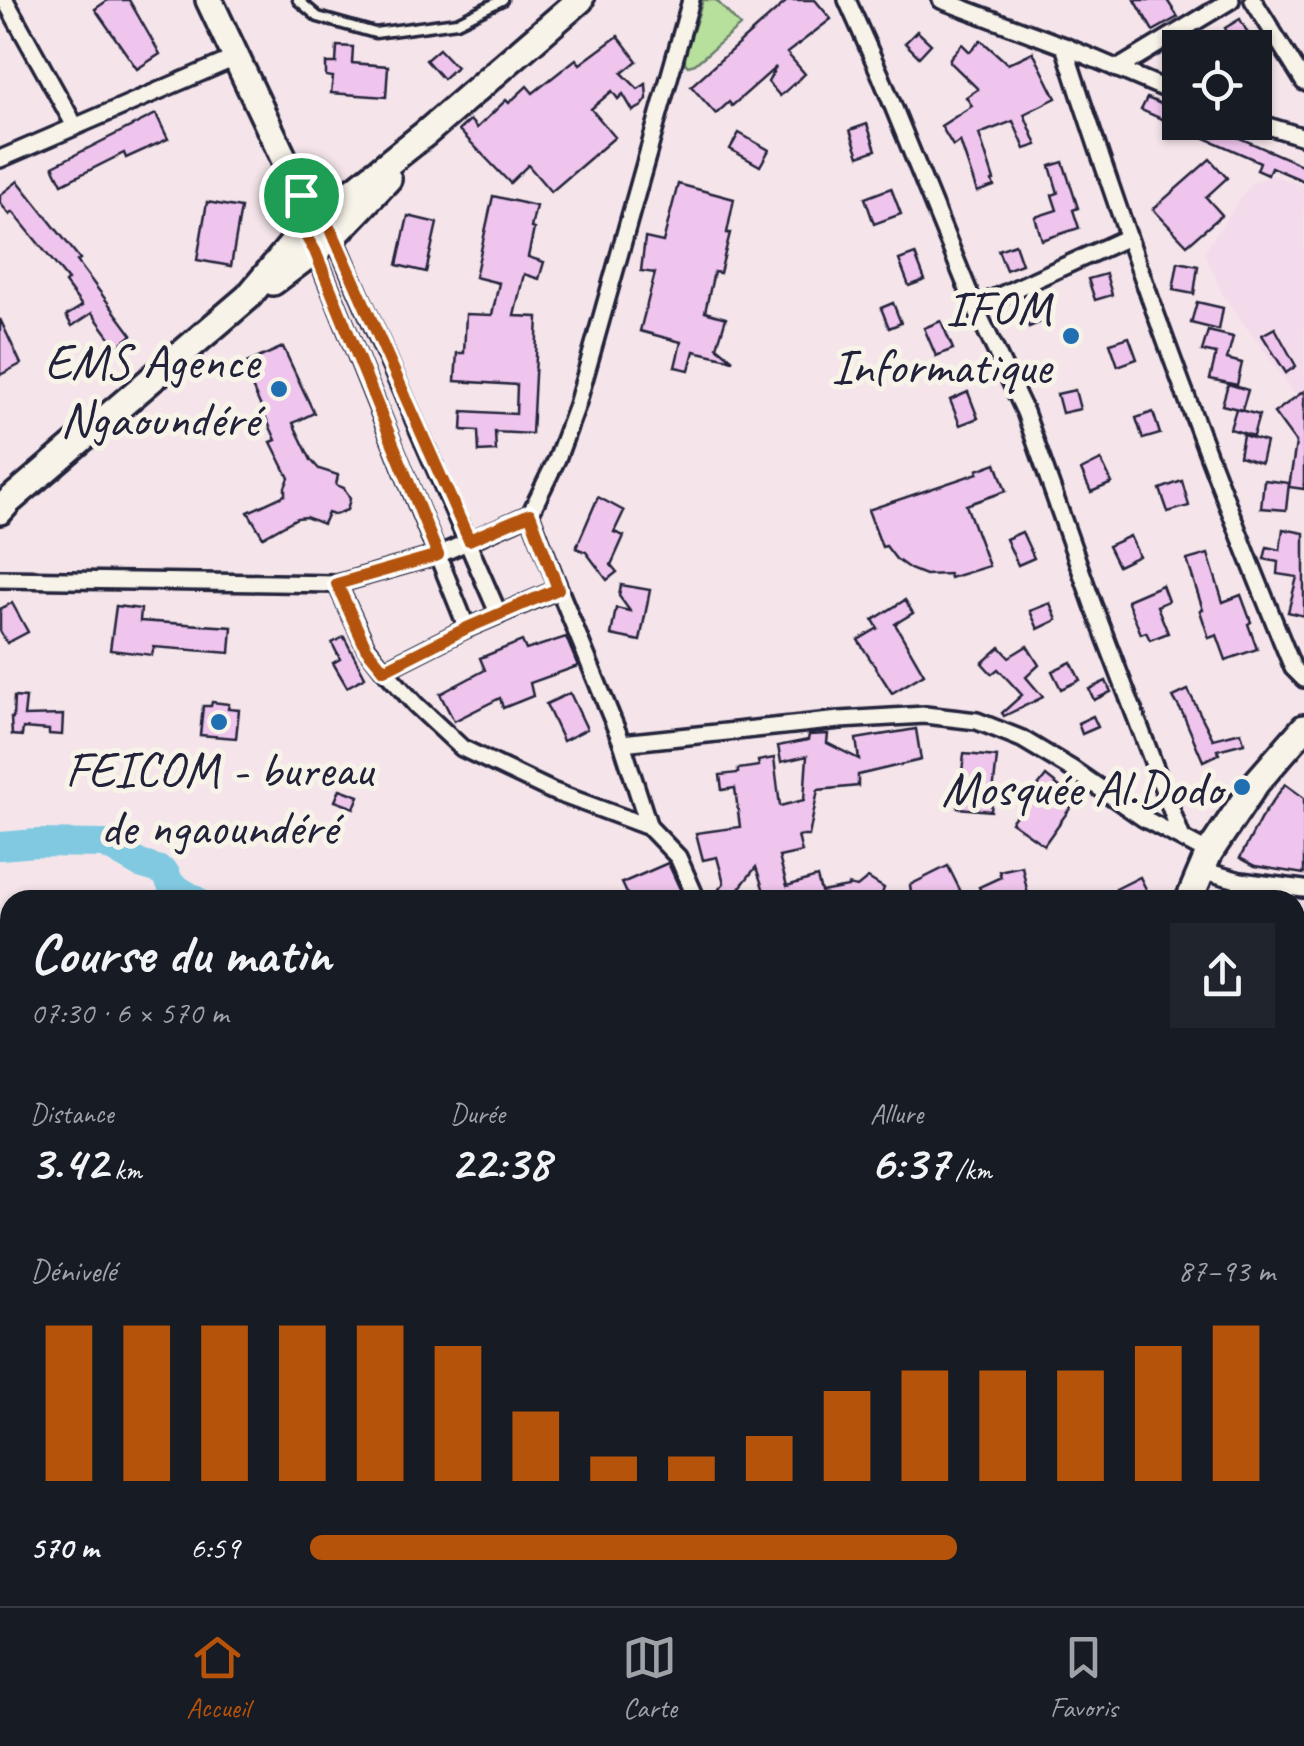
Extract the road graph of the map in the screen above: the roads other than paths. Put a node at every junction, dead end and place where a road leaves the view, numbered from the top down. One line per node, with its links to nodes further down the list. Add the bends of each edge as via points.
1 (4, 0): 16 (street)
2 (209, 0): 12 (main road)
3 (298, 0): 4 (lane, via 318,17 375,33 458,22)
4 (502, 0)
5 (580, 0): 20 (main road)
6 (691, 0): 24 (street, via 577,405)
7 (847, 0): 22 (street)
8 (941, 0): 11 (street)
9 (1231, 0): 13 (street)
10 (1254, 0): 14 (street)
11 (1064, 46): 13 (street); 21 (street)
12 (236, 58): 16 (street); 20 (main road)
13 (1117, 68): 15 (street)
14 (1304, 82)
15 (1162, 87)
16 (75, 126): 19 (street)
17 (1272, 127): 18 (street)
18 (1304, 137)
19 (0, 159)
20 (318, 234): 23 (main road); 25 (street); 26 (street)
21 (1128, 237): 22 (street); 33 (street, via 1222,494 1293,668)
22 (976, 308): 37 (street, via 1026,412)
23 (0, 511)
24 (530, 514): 25 (street); 29 (street)
25 (469, 540): 26 (street); 30 (street)
26 (438, 555): 28 (street); 31 (street)
27 (0, 579): 28 (street)
28 (337, 584): 32 (street, via 366,648)
29 (558, 589): 30 (street); 35 (street)
30 (499, 615): 31 (street)
31 (467, 628): 32 (street)
32 (384, 670): 36 (street, via 462,748)
33 (1304, 679)
34 (1304, 728): 38 (main road, via 1256,783)
35 (622, 744): 36 (street); 37 (street, via 840,720 925,715 977,721 1022,739)
36 (649, 827): 40 (street, via 678,857)
37 (1182, 838): 38 (street)
38 (1205, 861): 39 (street, via 1242,881); 41 (main road)
39 (1304, 889)
40 (693, 890)
41 (1193, 890)

